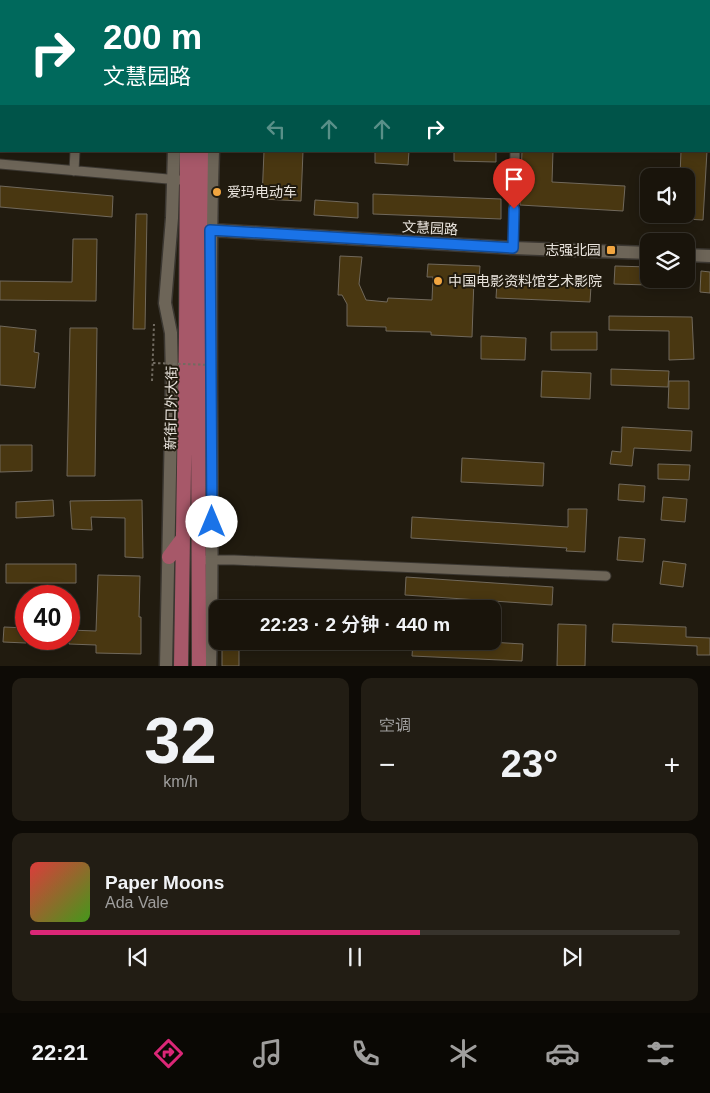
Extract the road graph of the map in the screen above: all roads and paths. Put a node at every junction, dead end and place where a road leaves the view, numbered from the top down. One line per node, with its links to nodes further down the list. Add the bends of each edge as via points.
1 (75, 152): 8 (street)
2 (174, 152): 9 (street, 新街口外大街)
3 (187, 152): 9 (main road, 新街口外大街)
4 (201, 152): 21 (main road, 新街口外大街, via 198,391)
5 (213, 152): 10 (street, 新街口外大街)
6 (515, 152): 11 (street)
7 (0, 164): 8 (street)
8 (74, 171): 9 (street)
9 (180, 180): 19 (main road, 新街口外大街, via 186,338); 20 (street, 新街口外大街, via 165,303 171,334 172,378)
10 (210, 230): 11 (street, 文慧园路); 21 (street, 新街口外大街)
11 (513, 248): 12 (street, 文慧园路)
12 (640, 254)
13 (695, 255): 14 (street)
14 (710, 256)
15 (154, 324): 16 (path)
16 (153, 363): 17 (path, bridge); 18 (path)
17 (214, 365)
18 (152, 381)
19 (183, 538): 20 (main road); 24 (main road, 新街口外大街)
20 (169, 557): 23 (street, 新街口外大街)
21 (206, 560): 22 (street); 25 (main road, 新街口外大街); 26 (street, 新街口外大街)
22 (606, 576)
23 (166, 666)
24 (181, 666)
25 (199, 666)
26 (210, 666)

